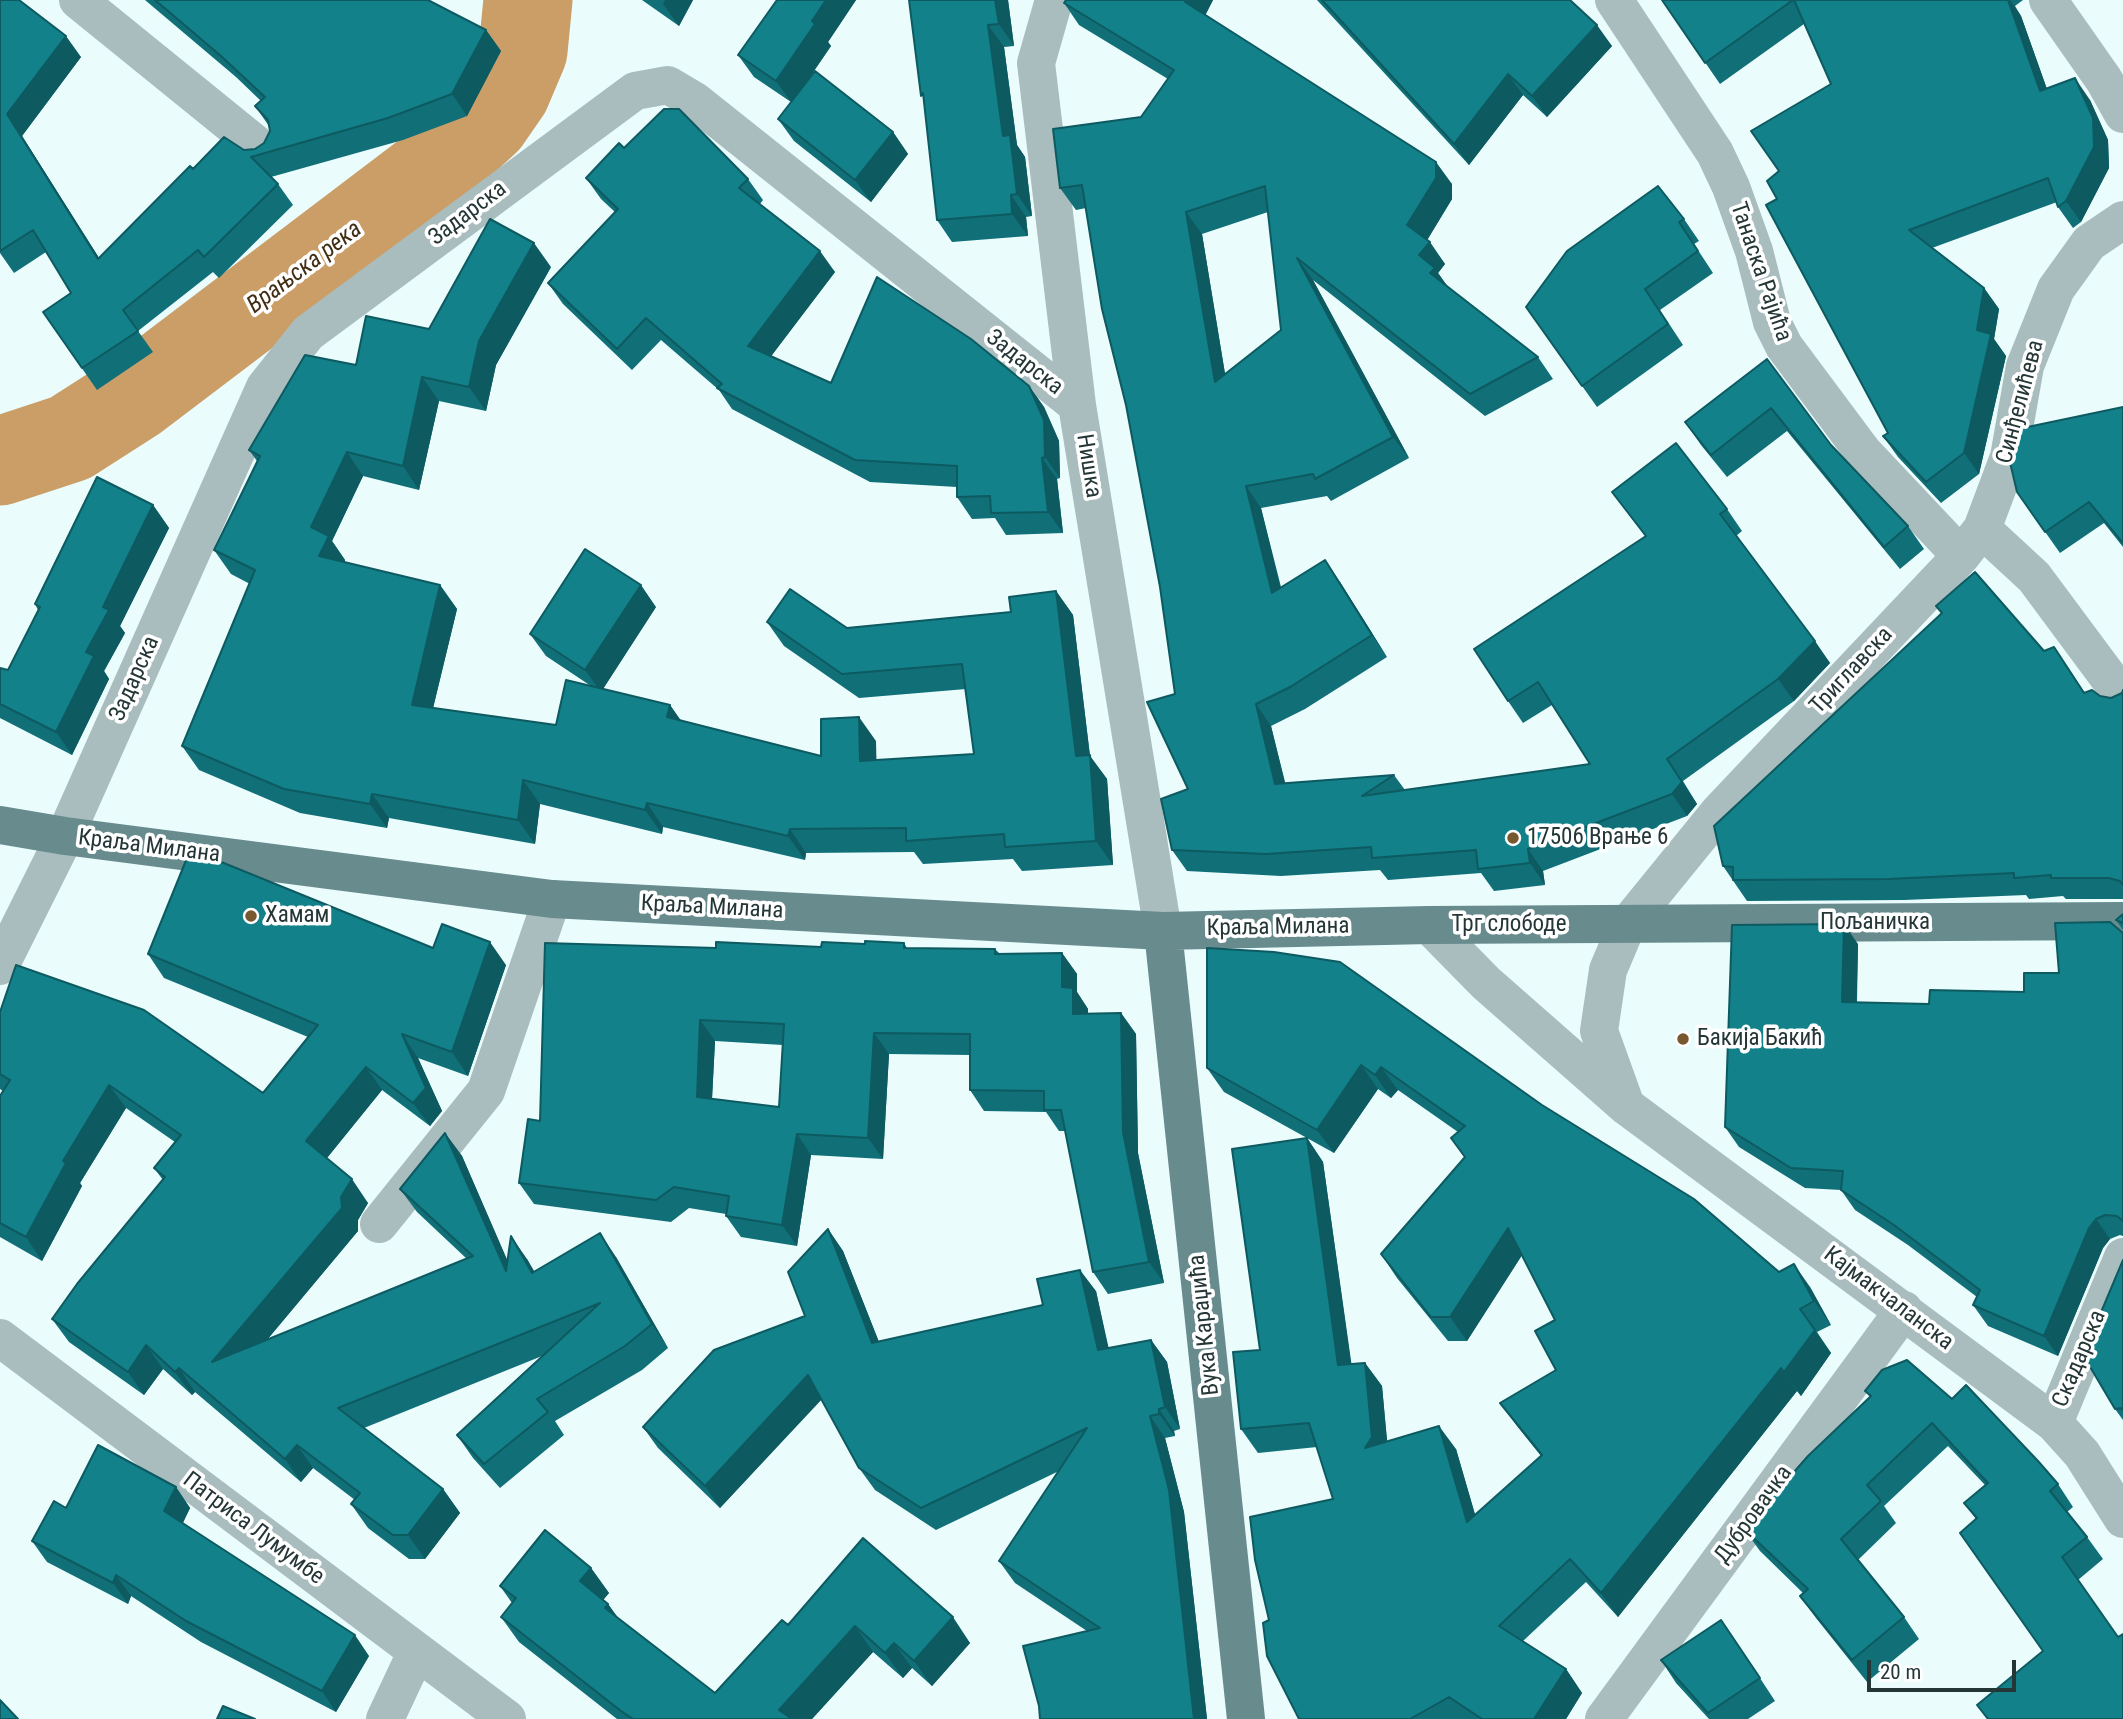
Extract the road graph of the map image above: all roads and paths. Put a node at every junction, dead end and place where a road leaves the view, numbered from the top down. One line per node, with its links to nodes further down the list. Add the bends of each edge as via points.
1 (78, 0): 6 (street)
2 (1055, 0): 8 (street, Нишка, via 1036,63)
3 (1614, 0): 9 (street, Танаска Рајића, via 1715,153 1754,251 1784,346 1863,452)
4 (2048, 0): 5 (street, via 2105,80)
5 (2123, 114)
6 (263, 150)
7 (2123, 220): 9 (street, Синђелићева, via 2089,243 2056,289 2025,366 2009,457)
8 (1077, 405): 12 (street, Задарска, via 695,102 668,85 635,91 308,333 265,387); 17 (street, Нишка)
9 (1972, 542): 10 (street, Танаска Рајића, via 2034,577); 16 (street, Триглавска, via 1719,812)
10 (2123, 697)
11 (0, 825): 12 (main road, Краља Милана)
12 (65, 836): 13 (main road, Краља Милана); 18 (street, Задарска)
13 (552, 899): 17 (main road, Краља Милана); 20 (street, via 486,1091)
14 (2123, 921): 16 (main road, Пољаничка)
15 (1429, 925): 16 (main road, Трг слободе); 17 (main road, Краља Милана); 19 (street, Трг слободе, via 1486,983)
16 (1627, 925): 19 (street, via 1608,970 1599,1031)
17 (1163, 931): 29 (main road, Вука Караџића)
18 (0, 966)
19 (1626, 1106): 22 (street, Кајмакчаланска)
20 (379, 1224)
21 (2123, 1257): 24 (street, Скадарска)
22 (1904, 1310): 24 (street, Кајмакчаланска); 30 (street, Дубровачка)
23 (0, 1338): 26 (street, Патриса Лумумбе)
24 (2053, 1423): 25 (street, Кајмакчаланска, via 2082,1454)
25 (2123, 1520)
26 (416, 1653): 27 (street); 28 (street, Патриса Лумумбе)
27 (385, 1719)
28 (507, 1719)
29 (1247, 1719)
30 (1604, 1719)

